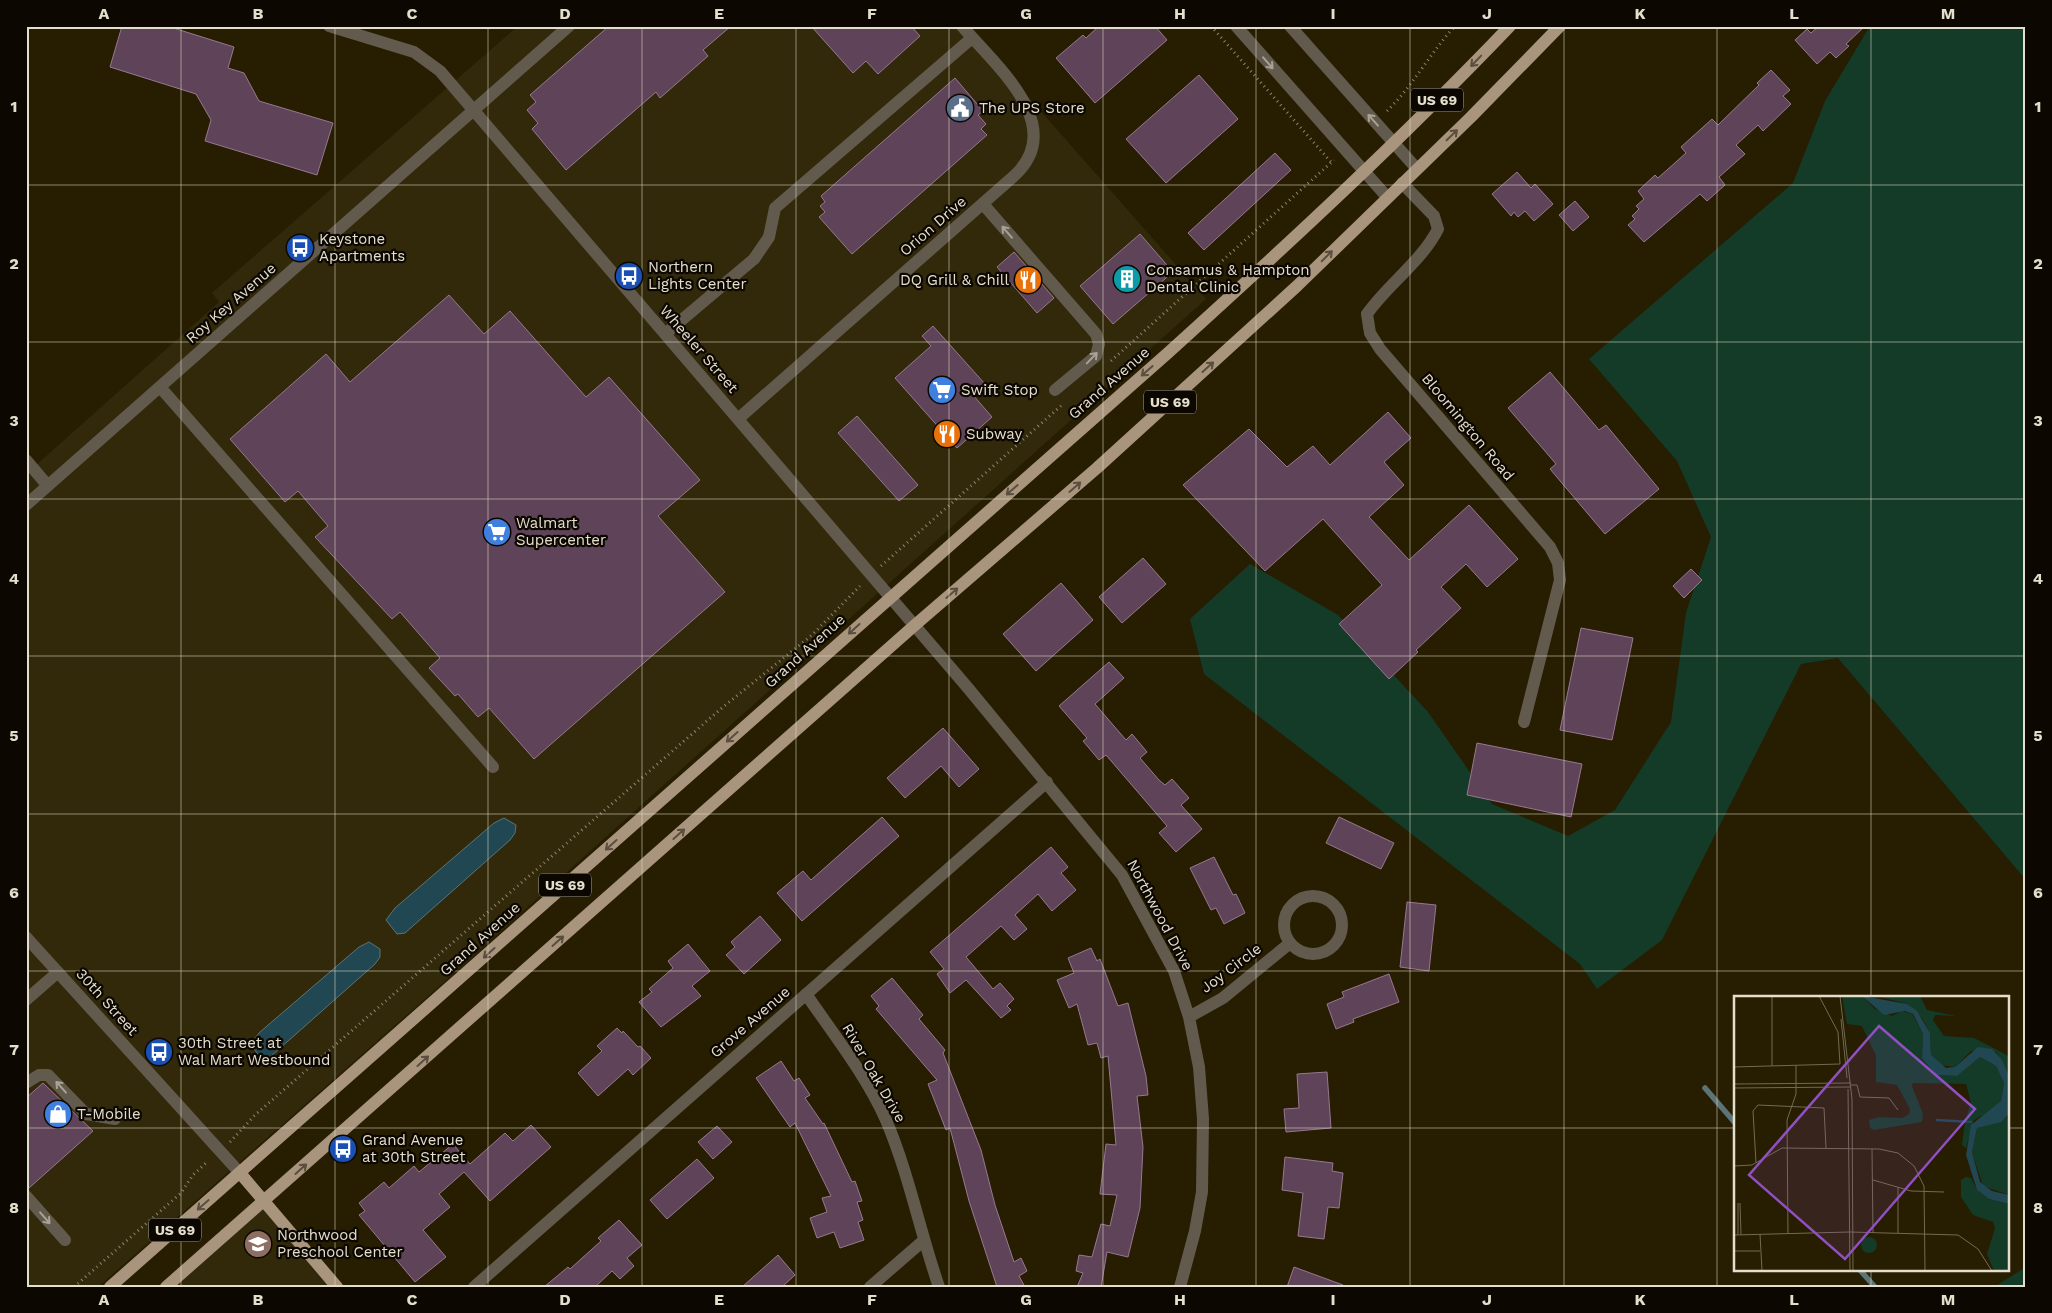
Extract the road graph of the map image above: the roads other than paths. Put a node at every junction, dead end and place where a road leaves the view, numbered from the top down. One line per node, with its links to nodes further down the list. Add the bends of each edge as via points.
1 (329, 26): 9 (street, Wheeler Street, via 414,52 440,70)
2 (569, 26): 9 (street, Roy Key Avenue)
3 (962, 26): 8 (street, Orion Drive)
4 (1236, 26): 12 (street, one-way to 12)
5 (1290, 26): 10 (street, one-way to 5)
6 (1510, 26): 10 (main road, Grand Avenue / US 69, one-way to 10)
7 (1560, 26): 11 (main road, US 69, one-way to 7)
8 (972, 38): 15 (street, Orion Drive, via 1018,91 1030,111 1034,132 1030,152 1020,171); 16 (street, via 775,208 769,237 754,259)
9 (474, 111): 16 (street, Wheeler Street); 17 (street, Roy Key Avenue)
10 (1394, 142): 11 (street); 12 (main road, Grand Avenue / US 69)
11 (1417, 169): 13 (main road, US 69)
12 (1363, 172): 14 (street); 23 (main road, Grand Avenue / US 69, one-way to 23, via 1183,339)
13 (1402, 183): 14 (main road, US 69); 25 (street, Bloomington Road, via 1434,216 1438,229 1430,245 1379,297 1367,314 1370,333 1386,356 1550,547 1558,563 1560,580)
14 (1387, 197): 24 (main road, US 69, one-way to 14, via 1097,468 1297,286)
15 (982, 204): 18 (street, one-way to 15, via 1096,356 1099,344 1096,334); 19 (street, Orion Drive)
16 (665, 334): 19 (street, Wheeler Street)
17 (160, 387): 21 (street, Roy Key Avenue); 26 (street)
18 (1055, 390)
19 (738, 418): 23 (street, Wheeler Street)
20 (26, 460): 21 (street)
21 (48, 486): 22 (street, Roy Key Avenue)
22 (26, 505)
23 (890, 597): 24 (street, Wheeler Street); 36 (main road, Grand Avenue / US 69, one-way to 36)
24 (915, 625): 27 (street, Northwood Drive); 38 (main road, US 69, one-way to 24)
25 (1524, 722)
26 (493, 766)
27 (1047, 782): 31 (street, Grove Avenue); 33 (street, Northwood Drive, via 1122,875 1174,971)
28 (26, 937): 30 (street, 30th Street)
29 (1290, 943): 29 (street, via 1299,951 1311,954 1334,946 1341,936 1340,912 1322,896 1309,895 1298,900 1289,908 1284,920); 33 (street, Joy Circle, via 1223,998)
30 (58, 972): 32 (street); 36 (street, 30th Street)
31 (806, 994): 40 (street, River Oak Drive, via 850,1058 885,1119 909,1180); 44 (street, Grove Avenue)
32 (26, 1000)
33 (1189, 1017): 47 (street, Northwood Drive, via 1199,1068 1204,1154 1195,1232)
34 (26, 1083): 35 (street, one-way to 34, via 86,1114 48,1075 39,1074)
35 (115, 1119)
36 (240, 1173): 38 (main road, 30th Street); 41 (main road, Grand Avenue / US 69, one-way to 41)
37 (26, 1196): 39 (street, one-way to 39)
38 (265, 1201): 42 (main road, US 69); 43 (main road, 30th Street)
39 (65, 1240)
40 (923, 1241): 45 (street); 46 (street, River Oak Drive)
41 (110, 1287)
42 (166, 1287)
43 (337, 1287)
44 (474, 1287)
45 (870, 1287)
46 (939, 1287)
47 (1180, 1287)

